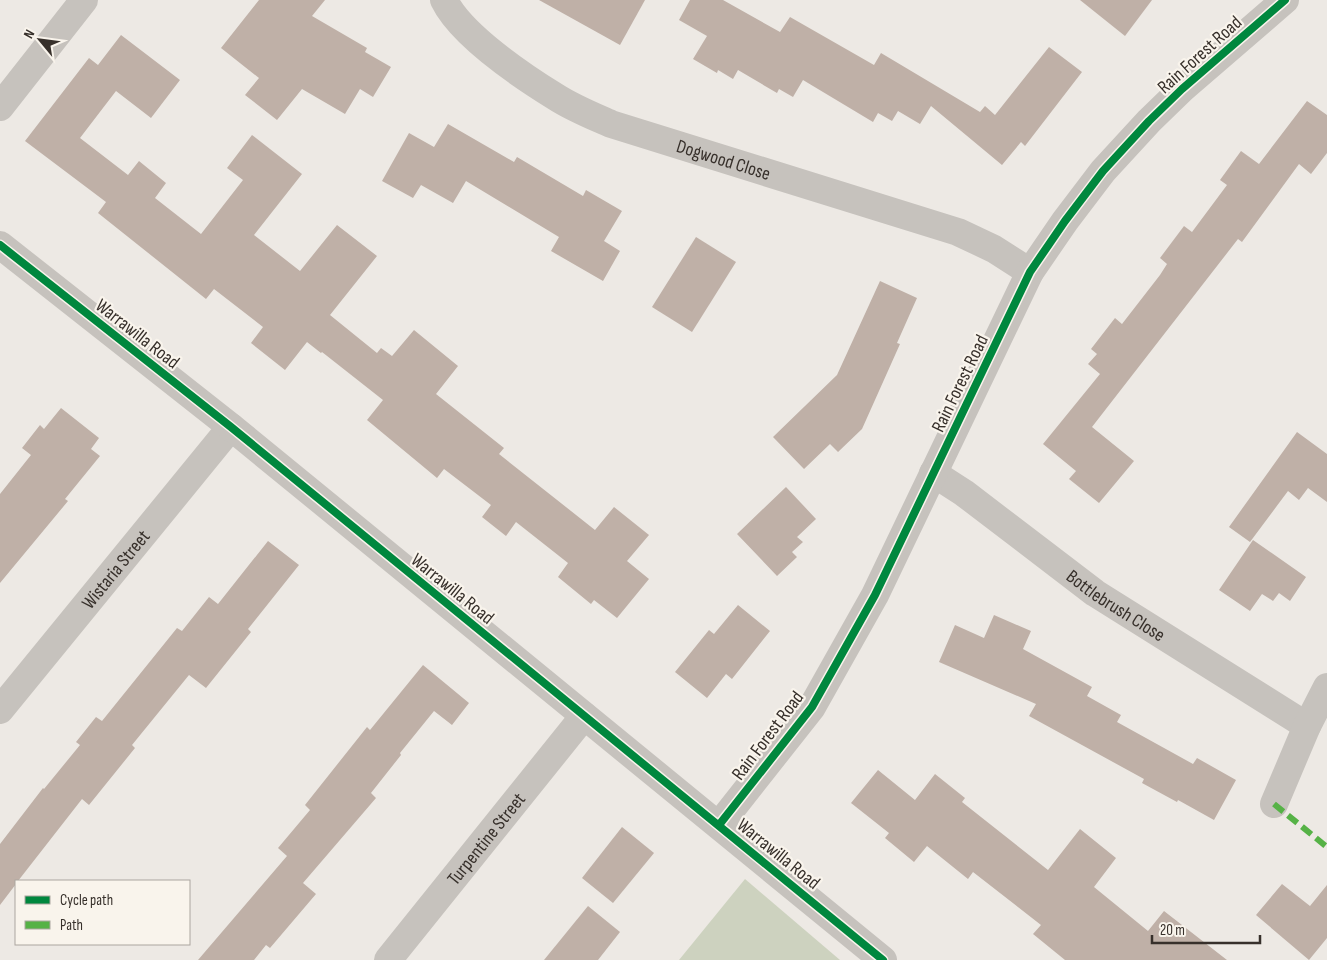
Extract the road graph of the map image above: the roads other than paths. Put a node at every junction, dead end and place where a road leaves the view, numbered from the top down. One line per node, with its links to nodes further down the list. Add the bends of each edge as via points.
1 (84, 0): 4 (street)
2 (444, 0): 6 (street, Dogwood Close, via 474,38 507,63 557,98 611,124 958,232 994,249)
3 (1276, 3): 6 (street, Rain Forest Road, via 1149,121 1103,171)
4 (0, 107)
5 (0, 245): 7 (street, Warrawilla Road)
6 (1030, 272): 8 (street, Rain Forest Road)
7 (230, 426): 10 (street, Wistaria Street); 11 (street, Warrawilla Road)
8 (933, 473): 12 (street, Bottlebrush Close, via 1096,593); 14 (street, Rain Forest Road, via 875,595 812,707)
9 (1327, 687): 12 (street)
10 (0, 710)
11 (584, 716): 14 (street, Warrawilla Road); 15 (street, Turpentine Street)
12 (1307, 726): 13 (street)
13 (1274, 804)
14 (719, 825): 16 (street, Warrawilla Road)
15 (388, 960)
16 (883, 960)

